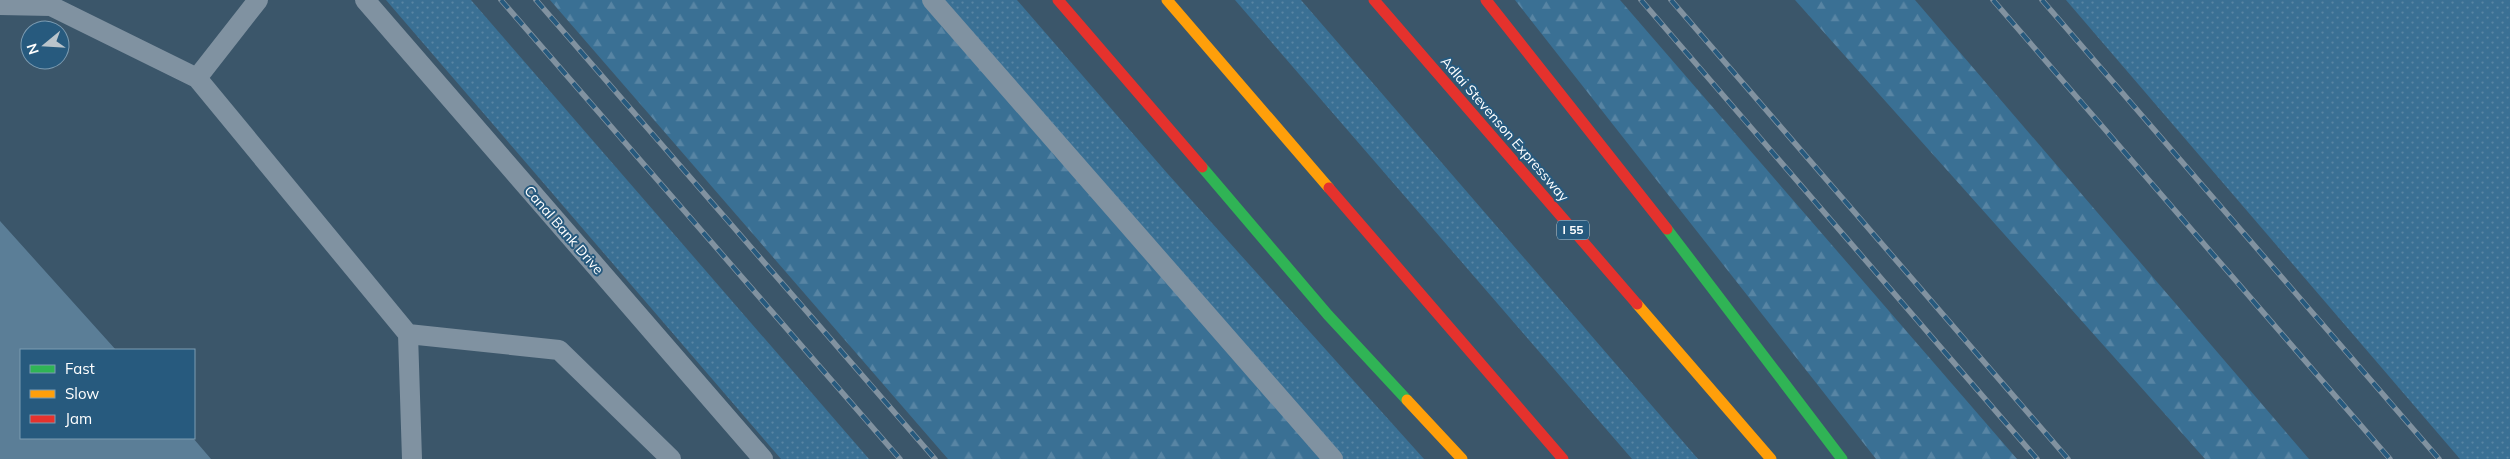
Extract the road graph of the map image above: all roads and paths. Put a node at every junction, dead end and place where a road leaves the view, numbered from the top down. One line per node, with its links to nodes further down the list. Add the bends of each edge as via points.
1 (258, 0): 9 (lane)
2 (365, 0): 13 (lane, Canal Bank Drive)
3 (932, 0): 14 (lane)
4 (1058, 0): 15 (highway, via 1328,315)
5 (1167, 0): 16 (highway)
6 (1374, 0): 17 (highway, Adlai Stevenson Expressway / I 55)
7 (1486, 0): 18 (highway, via 1686,253)
8 (0, 5): 9 (lane, via 51,6)
9 (197, 78): 10 (lane)
10 (408, 334): 11 (lane); 12 (lane, via 559,350)
11 (412, 459)
12 (671, 459)
13 (763, 459)
14 (1333, 459)
15 (1462, 459)
16 (1563, 459)
17 (1771, 459)
18 (1842, 459)

